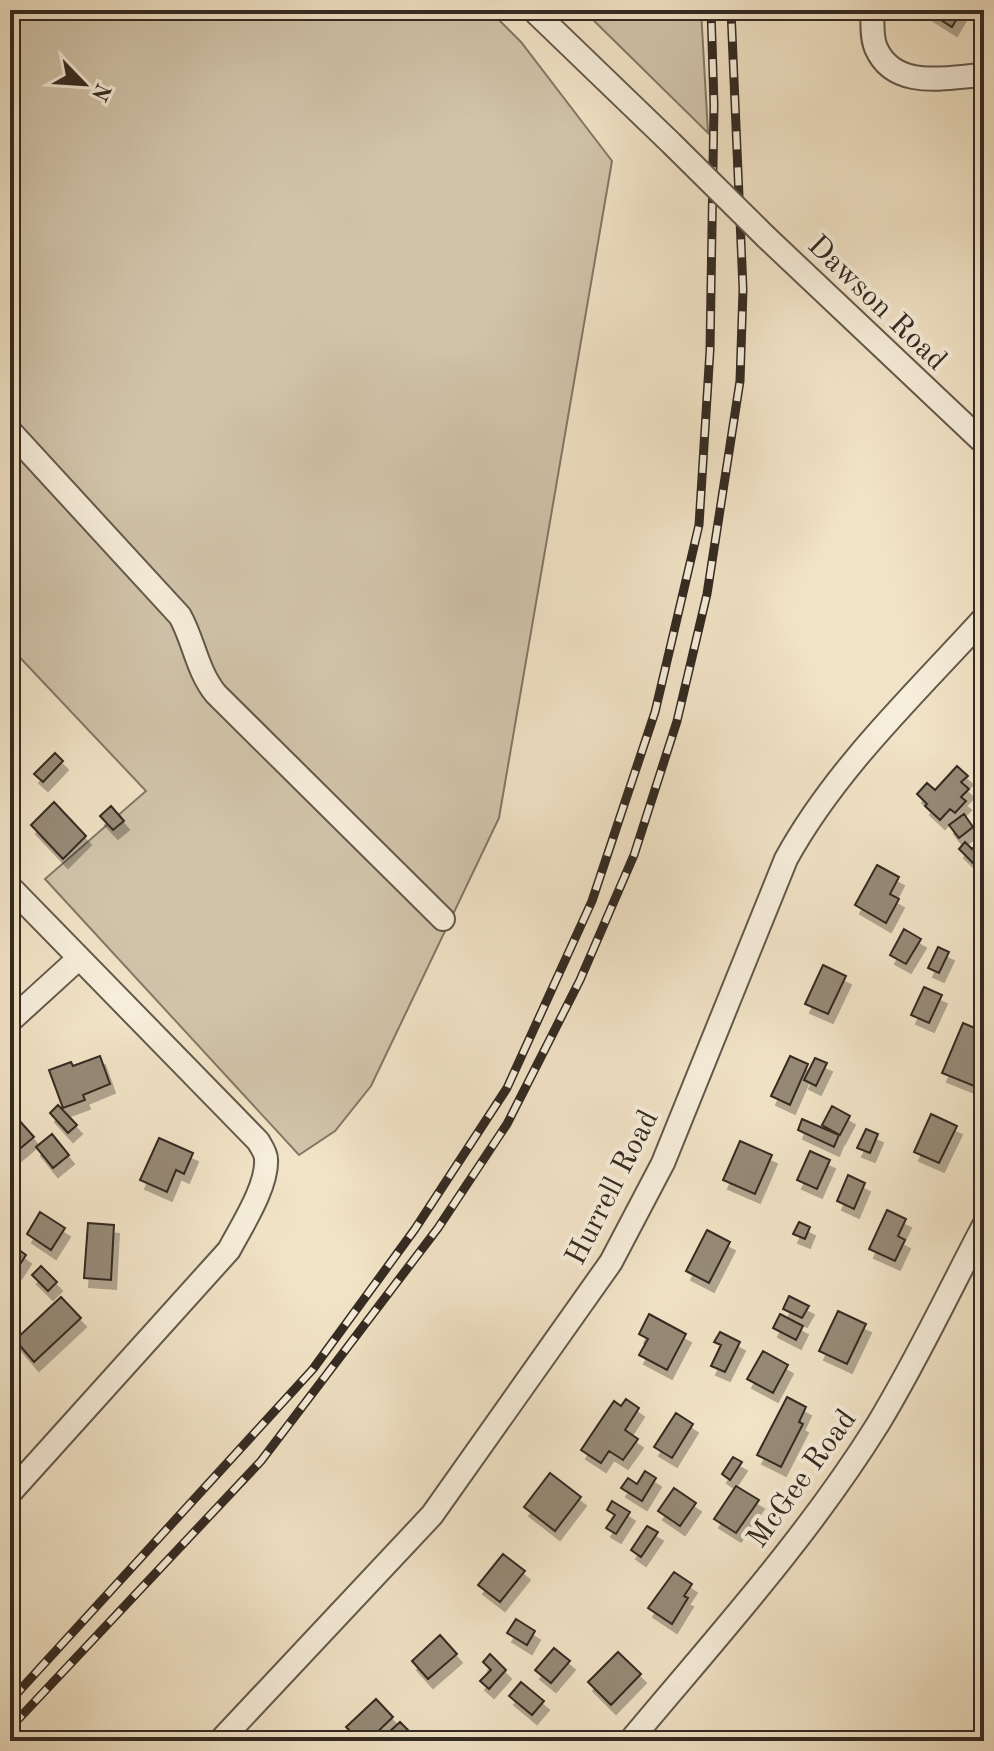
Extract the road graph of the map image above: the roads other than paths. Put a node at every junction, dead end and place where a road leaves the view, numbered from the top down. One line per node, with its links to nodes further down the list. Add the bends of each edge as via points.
1 (533, 10): 5 (street, Dawson Road, bridge)
2 (872, 10): 3 (street, via 874,45 890,66 914,79)
3 (984, 75)
4 (10, 431): 8 (street, via 180,616 206,682 216,694)
5 (984, 443)
6 (984, 618): 13 (street, Hurrell Road, via 808,819 786,859 663,1163 611,1262 432,1515)
7 (10, 887): 9 (street)
8 (443, 919)
9 (78, 959): 10 (street); 12 (street, via 258,1141 266,1158 252,1209 229,1250)
10 (10, 1021)
11 (984, 1225): 14 (street, McGee Road, via 879,1422 846,1471 806,1529)
12 (10, 1493)
13 (220, 1741)
14 (630, 1741)

